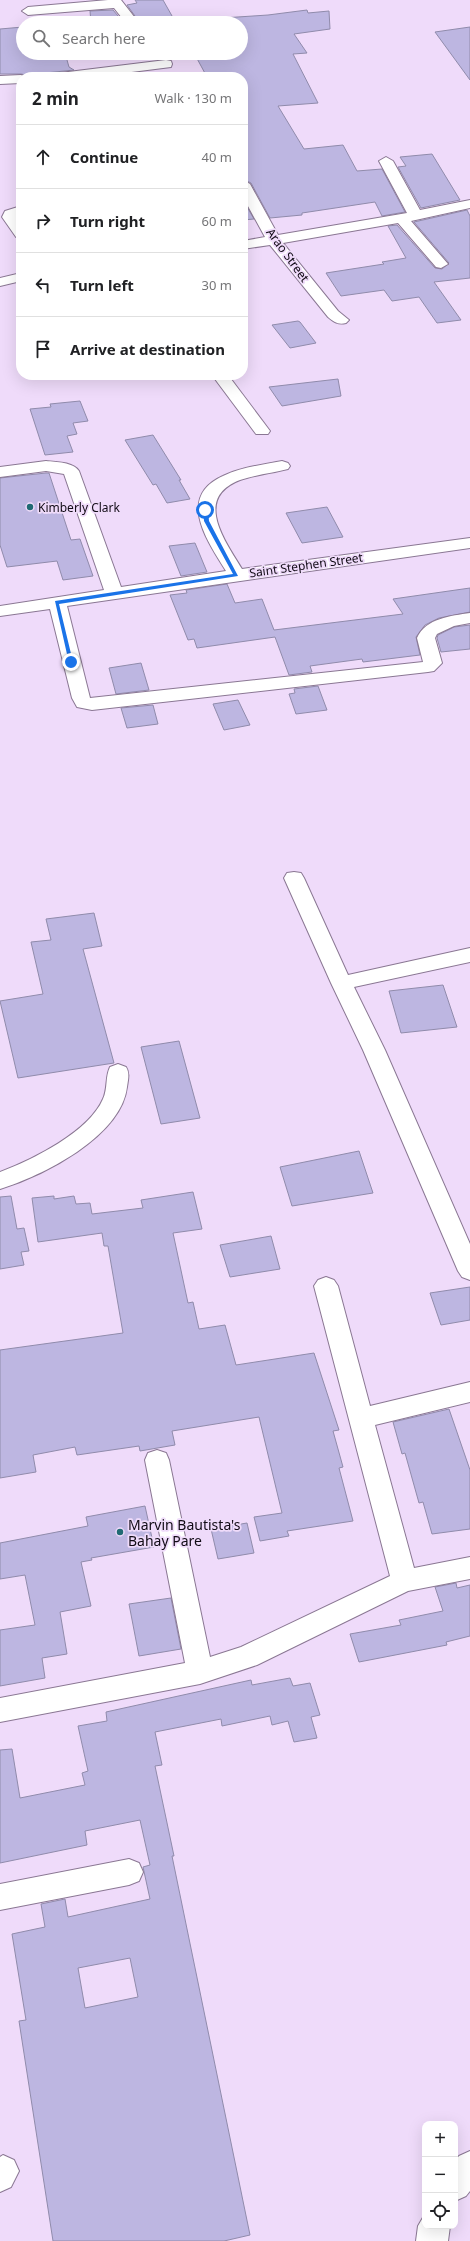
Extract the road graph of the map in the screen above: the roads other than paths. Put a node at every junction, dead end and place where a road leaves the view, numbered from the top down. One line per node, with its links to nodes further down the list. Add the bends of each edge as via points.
1 (116, 2): 2 (street); 3 (street)
2 (28, 11)
3 (127, 16)
4 (163, 60): 5 (street)
5 (166, 64): 6 (street); 7 (street)
6 (101, 72)
7 (172, 72)
8 (16, 79): 9 (street)
9 (0, 80)
10 (386, 161): 14 (street)
11 (248, 193): 16 (street, Arao Street)
12 (470, 204): 14 (street)
13 (16, 212): 15 (street, via 9,217)
14 (408, 216): 16 (street); 18 (street)
15 (16, 227)
16 (274, 241): 17 (street); 21 (street, Arao Street, via 333,314)
17 (248, 245)
18 (441, 264)
19 (16, 278): 20 (street)
20 (0, 282)
21 (341, 320)
22 (224, 380): 23 (street)
23 (262, 431)
24 (282, 466): 27 (street, via 224,481 207,499 207,521)
25 (0, 472): 28 (street, via 53,467 71,471)
26 (470, 543): 27 (street, Saint Stephen Street)
27 (237, 575): 28 (street, Saint Stephen Street)
28 (114, 594): 29 (street, Saint Stephen Street)
29 (57, 602): 30 (street, Saint Stephen Street); 31 (street, via 81,698 84,703 92,704 428,667 433,663 426,638 429,631 450,621)
30 (0, 611)
31 (470, 618)
32 (294, 878): 34 (street)
33 (470, 955): 34 (street)
34 (341, 983): 37 (street, via 374,1050)
35 (118, 1072): 36 (street, via 114,1099 103,1118 54,1157 22,1174)
36 (0, 1181)
37 (470, 1271)
38 (326, 1286): 40 (street)
39 (470, 1392): 40 (street)
40 (361, 1418): 43 (street)
41 (157, 1460): 44 (street)
42 (470, 1568): 43 (street)
43 (404, 1581): 44 (street, via 248,1658)
44 (200, 1672): 45 (street)
45 (0, 1710)
46 (129, 1872): 47 (street)
47 (0, 1897)
48 (470, 2166): 49 (street)
49 (458, 2181)
50 (434, 2229): 51 (street)
51 (432, 2241)

